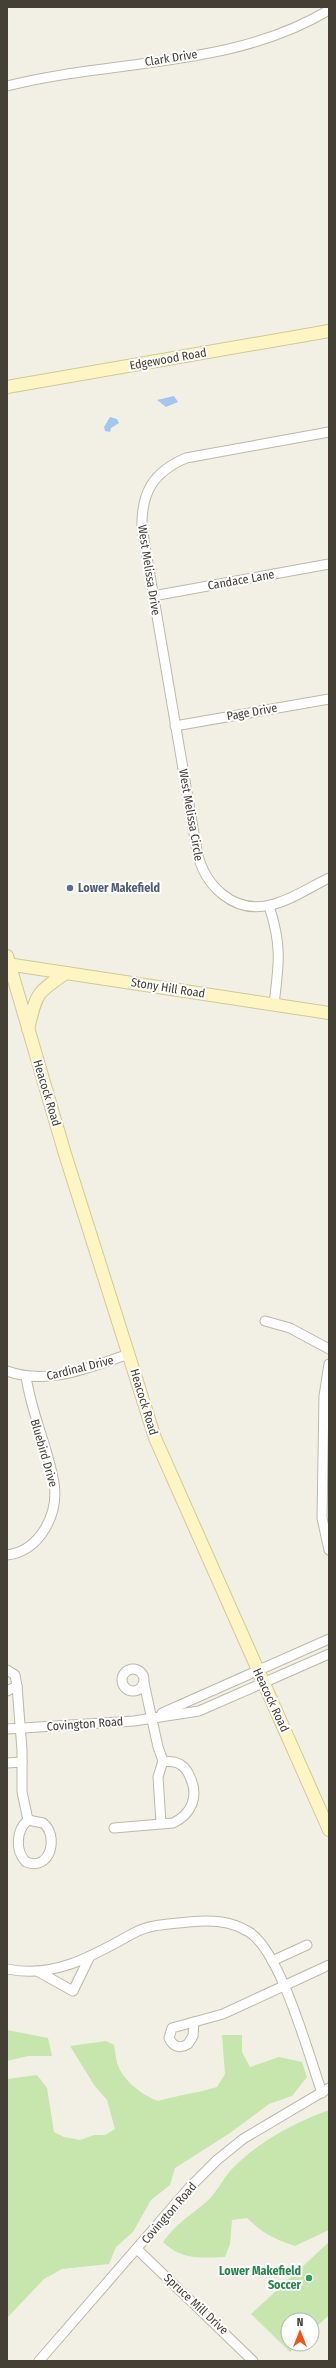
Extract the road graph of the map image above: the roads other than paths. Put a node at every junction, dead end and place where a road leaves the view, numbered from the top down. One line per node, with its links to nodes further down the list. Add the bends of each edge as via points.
1 (329, 10): 2 (street, Clark Drive, via 275,35 226,49)
2 (7, 86)
3 (329, 331): 4 (main road, Edgewood Road)
4 (7, 387)
5 (329, 432): 7 (street, West Melissa Drive, via 186,458 161,472 147,491 142,513)
6 (329, 564): 7 (street, Candace Lane)
7 (153, 596): 9 (street, West Melissa Drive)
8 (329, 699): 9 (street, Page Drive)
9 (175, 726): 11 (street, West Melissa Circle, via 203,873 226,898 251,906)
10 (329, 878): 11 (street)
11 (269, 906): 14 (street, via 280,953)
12 (8, 961): 13 (main road, Stony Hill Road); 16 (main road, Heacock Road)
13 (66, 972): 14 (main road, Stony Hill Road); 16 (main road, via 36,996)
14 (274, 1004): 15 (main road, Stony Hill Road)
15 (329, 1013)
16 (28, 1030): 19 (main road, Heacock Road)
17 (265, 1321): 18 (street, via 290,1328)
18 (329, 1349)
19 (129, 1354): 22 (street, Cardinal Drive, via 52,1376); 28 (main road, Heacock Road, via 165,1463)
20 (329, 1364): 23 (street, via 324,1396 322,1518)
21 (7, 1371): 22 (street, Cardinal Drive)
22 (26, 1376): 24 (street, Bluebird Drive, via 29,1401 52,1473 54,1509 43,1533 28,1547)
23 (329, 1550)
24 (7, 1555)
25 (329, 1639): 28 (street, Covington Road)
26 (329, 1654): 30 (street, Covington Road)
27 (7, 1670): 31 (street, via 14,1675)
28 (257, 1670): 30 (main road, Heacock Road); 33 (street, Covington Road)
29 (144, 1683): 33 (street)
30 (264, 1683): 33 (street, Covington Road, via 199,1711); 42 (main road, Heacock Road)
31 (17, 1686): 32 (street); 34 (street)
32 (7, 1691)
33 (151, 1718): 34 (street, Covington Road); 36 (street)
34 (19, 1728): 35 (street, Covington Road); 38 (street)
35 (7, 1729)
36 (163, 1761): 40 (street, via 158,1777); 40 (street, via 181,1764 196,1796 180,1819)
37 (7, 1762): 38 (street)
38 (22, 1762): 39 (street, via 24,1803)
39 (28, 1820): 39 (street, via 43,1822 49,1832 50,1850 48,1857 41,1864 32,1865 26,1862 19,1852 20,1829)
40 (161, 1823): 41 (street)
41 (114, 1828)
42 (329, 1830)
43 (307, 1945): 45 (street)
44 (90, 1956): 45 (street, via 149,1927 215,1921 237,1925 250,1932 260,1942); 48 (street, via 64,1967); 48 (street, via 73,1991)
45 (272, 1962): 49 (street)
46 (329, 1965): 49 (street)
47 (7, 1969): 48 (street)
48 (37, 1971)
49 (285, 1987): 50 (street, via 223,2014); 51 (street)
50 (194, 2022)
51 (327, 2091): 52 (street, Covington Road, via 270,2122 224,2155 189,2188)
52 (137, 2249): 53 (street, Covington Road); 54 (street, Spruce Mill Drive)
53 (39, 2361)
54 (253, 2361)

